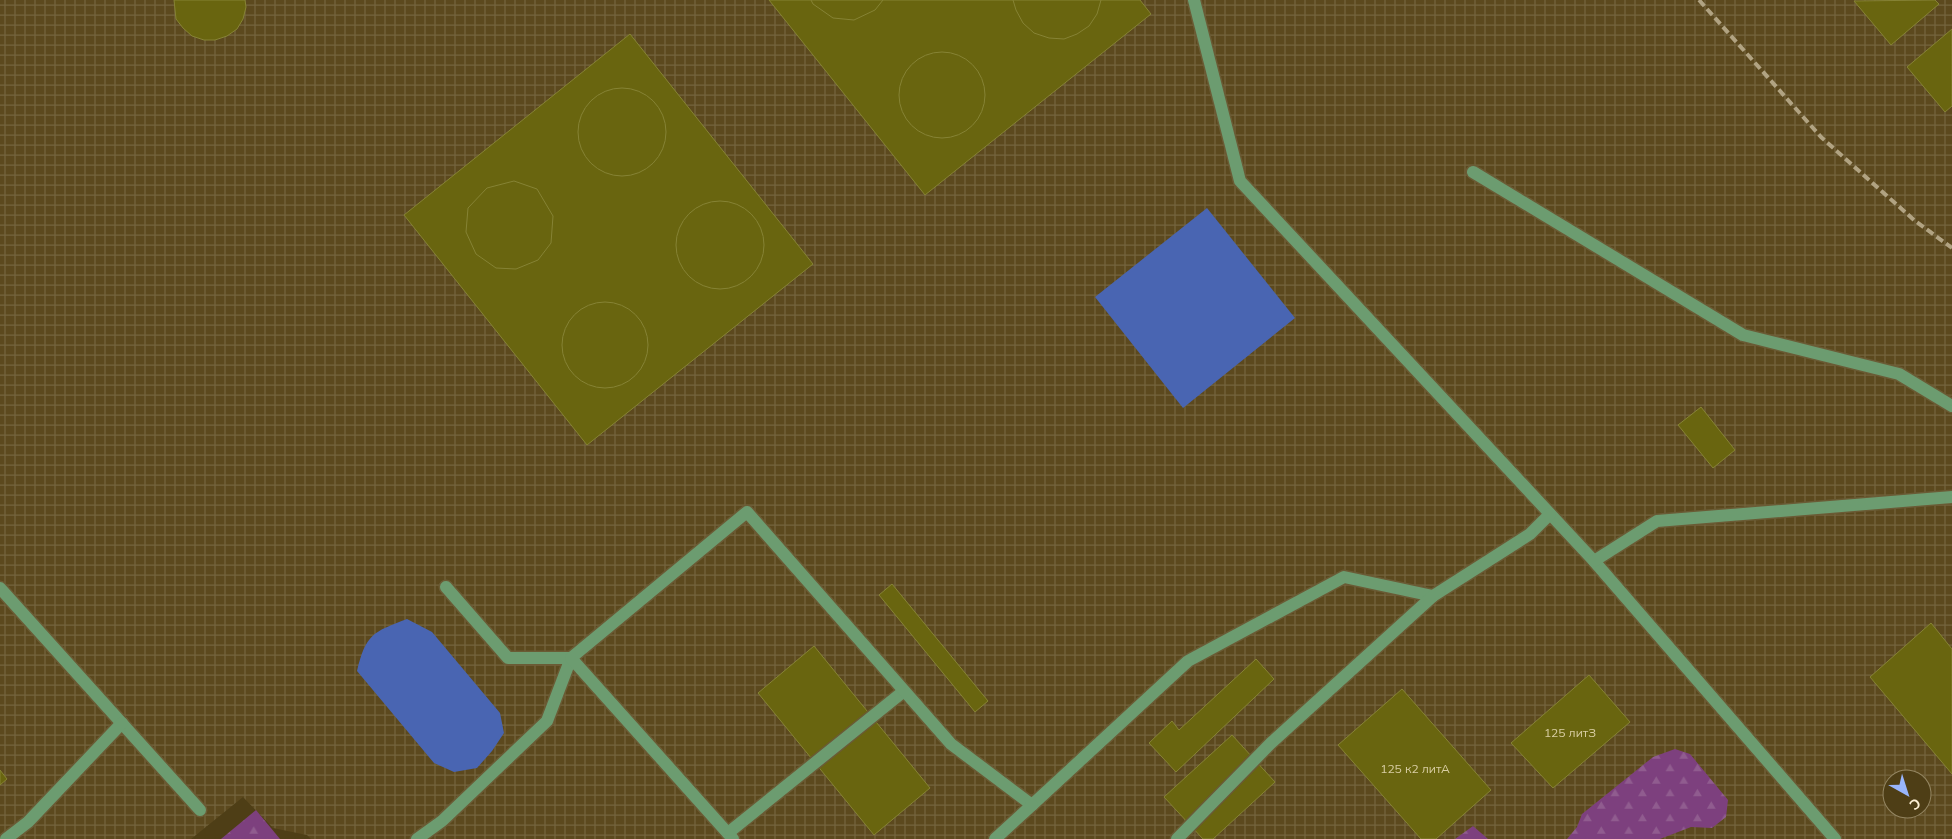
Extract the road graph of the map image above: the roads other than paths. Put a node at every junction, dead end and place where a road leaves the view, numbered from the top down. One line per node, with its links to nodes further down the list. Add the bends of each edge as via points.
1 (1194, 0): 5 (lane, via 1240,181)
2 (1473, 172): 3 (lane, via 1743,335 1899,374)
3 (1952, 406)
4 (1952, 497): 6 (lane, via 1657,520)
5 (1550, 514): 6 (lane); 9 (lane, via 1530,534)
6 (1594, 561): 20 (lane)
7 (446, 587): 10 (lane, via 508,658)
8 (0, 588): 12 (lane)
9 (1433, 596): 13 (lane, via 1344,578 1188,661); 19 (lane, via 1271,743)
10 (571, 658): 11 (lane, via 746,512); 15 (lane); 17 (lane, via 547,722 442,821)
11 (904, 691): 13 (lane, via 951,744); 15 (lane)
12 (122, 723): 14 (lane); 16 (lane, via 28,822)
13 (1032, 804): 18 (lane)
14 (200, 810)
15 (730, 836)
16 (6, 839)
17 (417, 839)
18 (995, 839)
19 (1177, 839)
20 (1834, 839)

